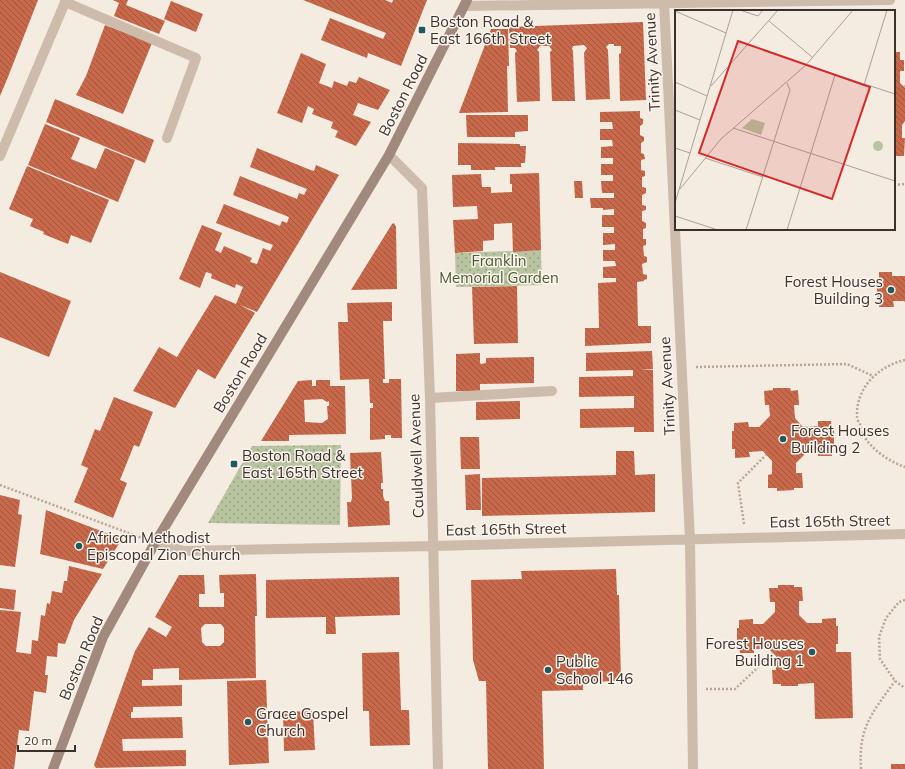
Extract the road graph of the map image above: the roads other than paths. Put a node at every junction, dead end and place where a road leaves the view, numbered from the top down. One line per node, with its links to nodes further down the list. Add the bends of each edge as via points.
1 (864, 0): 2 (street); 4 (street)
2 (890, 0)
3 (66, 1): 6 (street, via 196,58); 8 (street)
4 (664, 2): 5 (street); 9 (street, Trinity Avenue)
5 (466, 3): 7 (main road, Boston Road)
6 (167, 138)
7 (390, 155): 12 (street, Cauldwell Avenue, via 422,188); 15 (main road, Boston Road)
8 (0, 156)
9 (675, 225)
10 (675, 230): 14 (street, Trinity Avenue)
11 (552, 391): 12 (street)
12 (430, 398): 16 (street, Cauldwell Avenue)
13 (905, 534): 14 (street, East 165th Street)
14 (690, 540): 16 (street, East 165th Street); 19 (street, Trinity Avenue)
15 (155, 543): 16 (street, East 165th Street, via 184,551); 17 (main road, Boston Road, via 103,637)
16 (434, 546): 18 (street, Cauldwell Avenue)
17 (53, 769)
18 (438, 769)
19 (693, 769)

